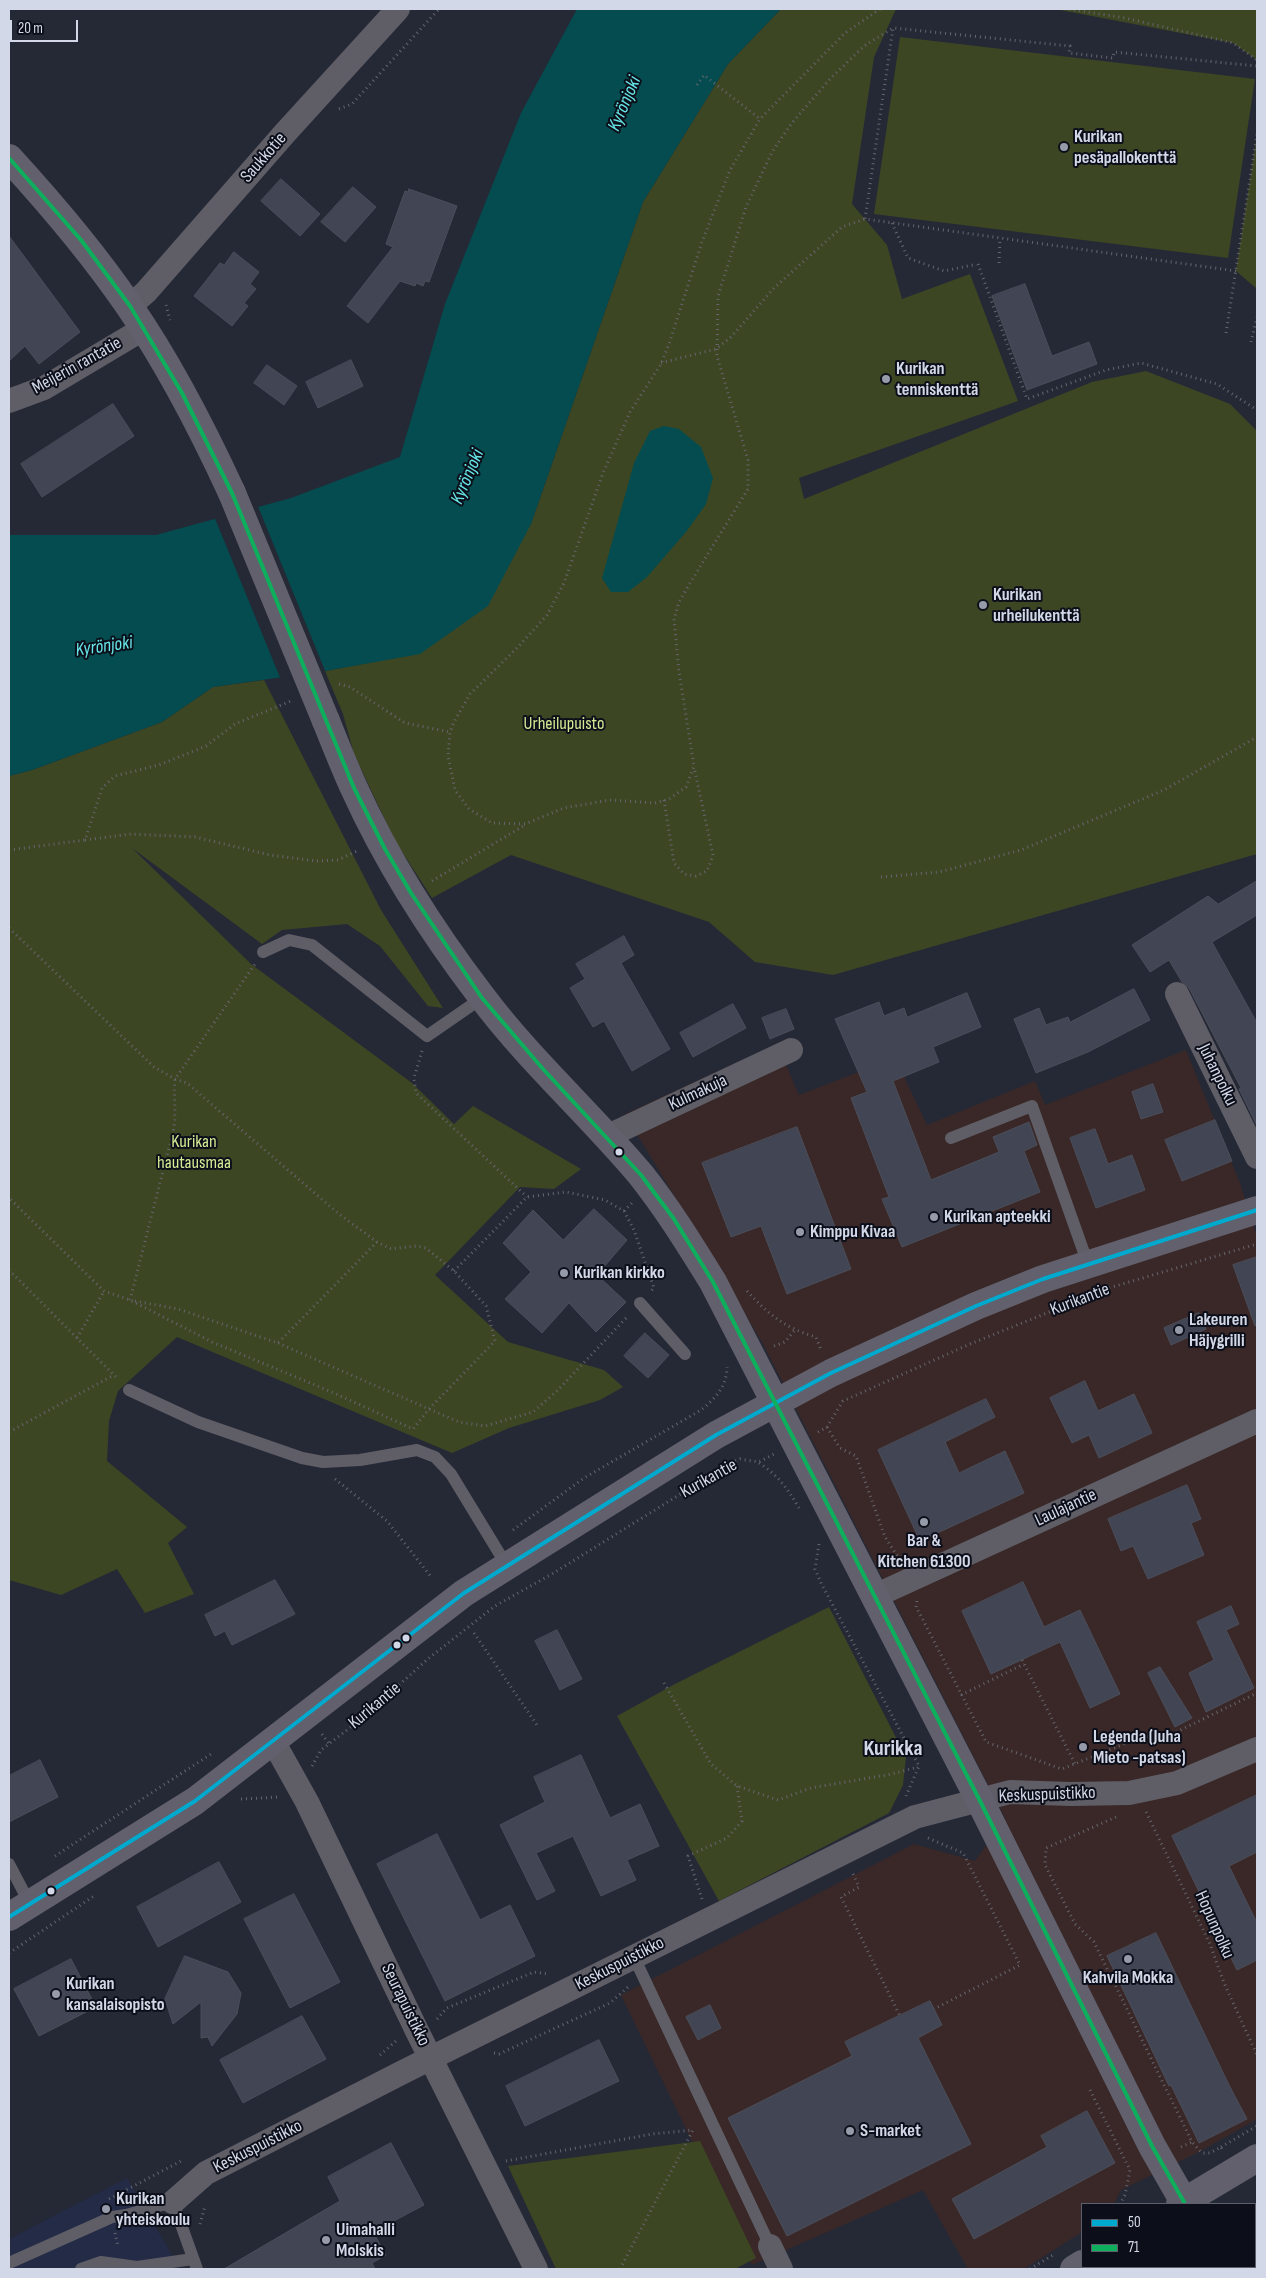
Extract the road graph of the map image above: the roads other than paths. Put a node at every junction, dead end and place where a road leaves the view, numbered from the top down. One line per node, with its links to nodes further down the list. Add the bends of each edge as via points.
1 (398, 9): 3 (street, Saukkotie, via 146,292)
2 (9, 158): 3 (main road, via 81,240)
3 (136, 317): 4 (street, Meijerin rantatie, via 44,388); 7 (main road, bridge, via 187,401 232,493 354,788 411,893)
4 (9, 401)
5 (263, 952): 7 (lane, via 289,940 312,945 427,1036)
6 (1177, 994): 11 (street, Juhanpolku)
7 (482, 998): 9 (main road)
8 (791, 1050): 9 (street, Kulmakuja)
9 (606, 1137): 17 (main road, via 641,1175 679,1227 713,1282)
10 (951, 1138): 13 (lane, via 1032,1106)
11 (1257, 1157)
12 (1257, 1210): 13 (main road, Kurikantie)
13 (1088, 1264): 17 (main road, Kurikantie, via 976,1306)
14 (640, 1303): 15 (lane)
15 (685, 1354)
16 (129, 1390): 19 (lane, via 198,1422 302,1458 323,1462 360,1460 417,1450 435,1457 451,1474)
17 (775, 1402): 19 (main road, Kurikantie, via 716,1435); 20 (main road)
18 (1257, 1421): 20 (street, Laulajantie)
19 (507, 1566): 21 (main road, Kurikantie, via 464,1594)
20 (875, 1596): 23 (main road)
21 (273, 1741): 25 (main road, Kurikantie, via 195,1800); 27 (street, Seurapuistikko)
22 (1257, 1749): 23 (street, Keskuspuistikko, via 1177,1784 1129,1792 1010,1792)
23 (979, 1799): 26 (street, Keskuspuistikko); 30 (main road)
24 (9, 1864): 25 (lane)
25 (19, 1910)
26 (634, 1957): 27 (street, Keskuspuistikko); 32 (lane)
27 (432, 2058): 29 (street, Keskuspuistikko, via 206,2173); 36 (street, Seurapuistikko)
28 (1257, 2158): 31 (main road)
29 (173, 2202): 33 (lane, Keskuspuistikko, via 112,2217); 34 (lane)
30 (1182, 2203)
31 (1185, 2203)
32 (770, 2246): 37 (street)
33 (9, 2263)
34 (195, 2264): 35 (lane, via 137,2267 101,2262)
35 (81, 2269)
36 (536, 2269)
37 (781, 2269)

